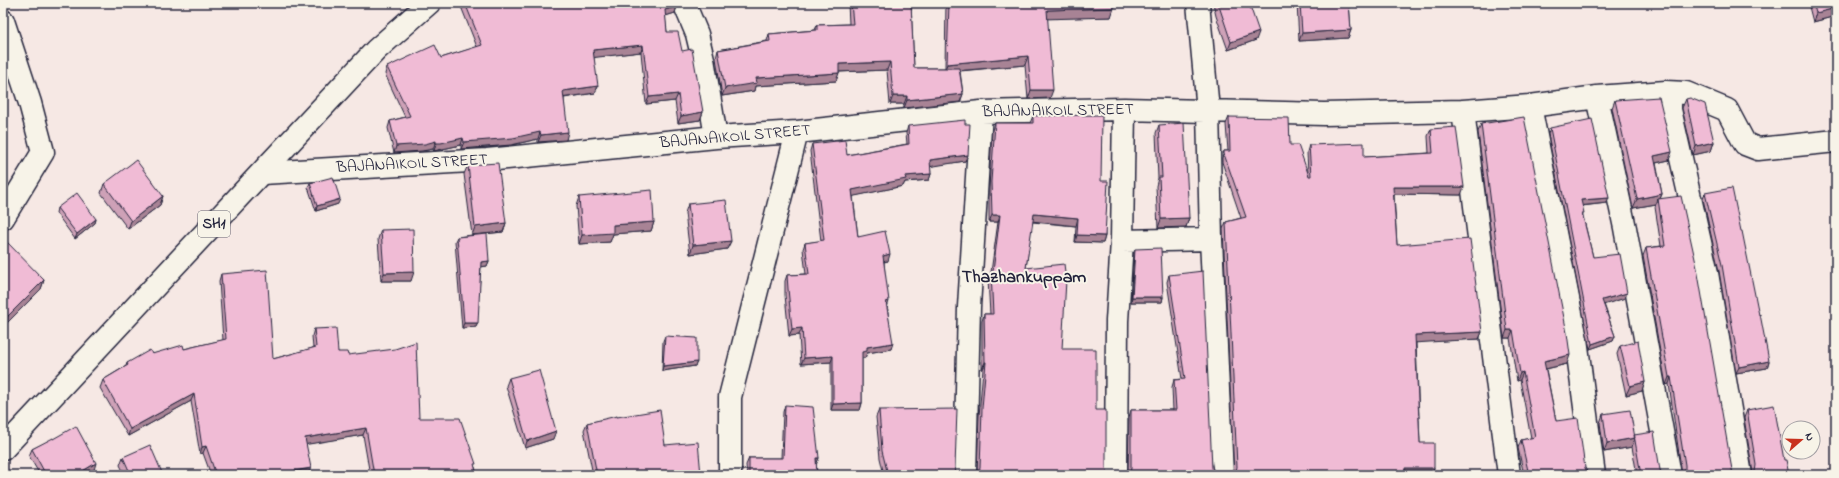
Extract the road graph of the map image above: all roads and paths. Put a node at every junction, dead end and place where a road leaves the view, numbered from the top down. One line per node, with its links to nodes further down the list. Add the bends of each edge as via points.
1 (429, 3): 15 (street, SH1, via 376,50)
2 (684, 3): 13 (street, via 704,59)
3 (1198, 3): 9 (street)
4 (3, 22): 16 (street, via 30,102 43,152)
5 (1666, 92): 6 (street, BAJANAIKOIL STREET); 14 (street, BAJANAIKOIL STREET, via 1700,97 1709,104 1727,110 1746,144 1758,149); 27 (street, via 1707,273)
6 (1597, 97): 7 (street, BAJANAIKOIL STREET); 26 (street, via 1625,228)
7 (1530, 106): 10 (street, BAJANAIKOIL STREET); 25 (street, via 1576,339)
8 (1124, 109): 9 (street, BAJANAIKOIL STREET); 11 (street, BAJANAIKOIL STREET); 18 (street)
9 (1208, 110): 10 (street, BAJANAIKOIL STREET, via 1324,114); 17 (street)
10 (1464, 111): 24 (street)
11 (981, 112): 12 (street, BAJANAIKOIL STREET); 21 (street, via 969,307)
12 (797, 132): 13 (street, BAJANAIKOIL STREET); 20 (street, via 730,398)
13 (716, 137): 15 (street, BAJANAIKOIL STREET, via 487,160)
14 (1836, 141)
15 (262, 173): 19 (street, SH1)
16 (3, 218)
17 (1211, 240): 18 (street); 23 (street)
18 (1122, 241): 22 (street, via 1117,321)
19 (3, 449)
20 (730, 475)
21 (965, 475)
22 (1116, 475)
23 (1222, 475)
24 (1508, 475)
25 (1594, 475)
26 (1670, 475)
27 (1741, 475)

